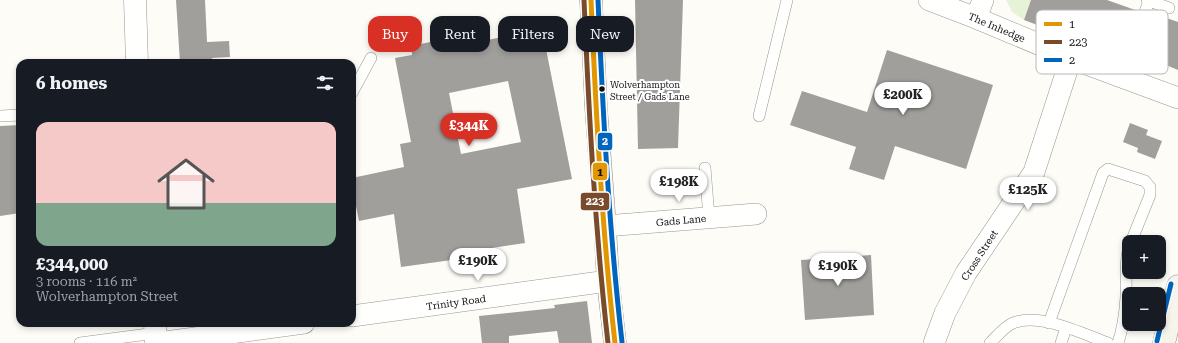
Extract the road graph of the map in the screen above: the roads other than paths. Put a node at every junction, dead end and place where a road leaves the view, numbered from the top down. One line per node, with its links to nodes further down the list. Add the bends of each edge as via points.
1 (135, 0): 10 (street)
2 (591, 0): 23 (main road, via 596,107)
3 (787, 0): 19 (lane)
4 (929, 0): 7 (street, The Inhedge)
5 (1148, 1): 6 (lane)
6 (1169, 8)
7 (980, 9): 8 (street, The Inhedge)
8 (1036, 39)
9 (370, 58): 15 (lane)
10 (137, 59)
11 (1066, 74): 34 (street, Cross Street, via 1034,172 966,272 945,313)
12 (1113, 74): 14 (street, The Inhedge)
13 (1122, 74): 14 (lane)
14 (1121, 77): 16 (street, The Inhedge)
15 (356, 85)
16 (1178, 98)
17 (16, 115): 18 (lane)
18 (2, 116)
19 (759, 116)
20 (704, 168): 22 (lane)
21 (756, 214): 22 (street, Gads Lane)
22 (709, 217): 23 (street, Gads Lane)
23 (606, 226): 26 (main road)
24 (1134, 235): 30 (lane, via 1150,196 1150,187 1145,181 1108,169 1103,174)
25 (1126, 279): 40 (lane, via 1123,327)
26 (608, 281): 29 (street, Trinity Road); 36 (main road)
27 (1178, 286): 28 (main road)
28 (1175, 309): 41 (main road)
29 (356, 315)
30 (1049, 323): 32 (lane); 37 (lane, via 1028,320 1014,323 1000,332)
31 (258, 327): 33 (street)
32 (1066, 328): 38 (lane); 39 (lane)
33 (156, 336): 35 (lane)
34 (937, 342)
35 (80, 343)
36 (615, 343)
37 (990, 343)
38 (1061, 343)
39 (1108, 343)
40 (1118, 343)
41 (1164, 343)

